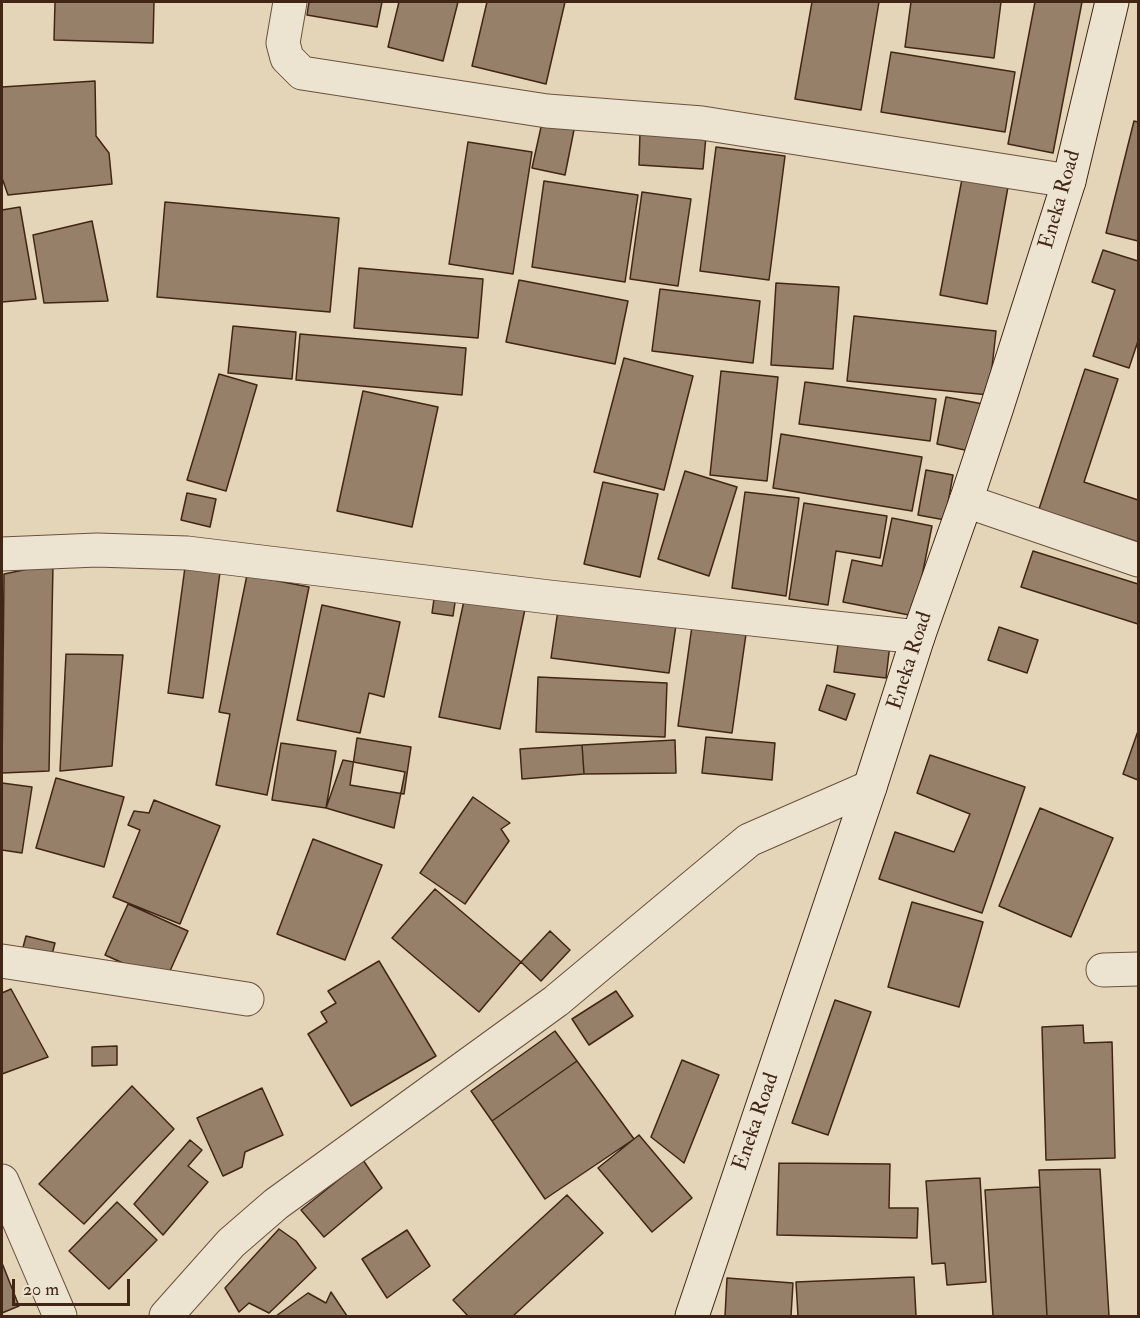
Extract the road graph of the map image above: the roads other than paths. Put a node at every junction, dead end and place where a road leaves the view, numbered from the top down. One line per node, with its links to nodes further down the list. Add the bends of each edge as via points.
1 (290, 2): 3 (street, via 283,43 287,58 302,73 547,111 702,123)
2 (1112, 2): 3 (street, Eneka Road)
3 (1069, 181): 4 (street, Eneka Road)
4 (966, 501): 6 (street); 7 (street, Eneka Road)
5 (2, 554): 7 (street, via 97,550 187,553)
6 (1138, 560)
7 (918, 637): 8 (street, Eneka Road)
8 (870, 787): 15 (street, via 749,840 556,1001 276,1204 231,1243); 16 (street, Eneka Road)
9 (2, 961): 12 (street)
10 (1138, 969): 11 (street)
11 (1103, 970)
12 (247, 999)
13 (2, 1181): 14 (street)
14 (60, 1317)
15 (166, 1317)
16 (693, 1317)

